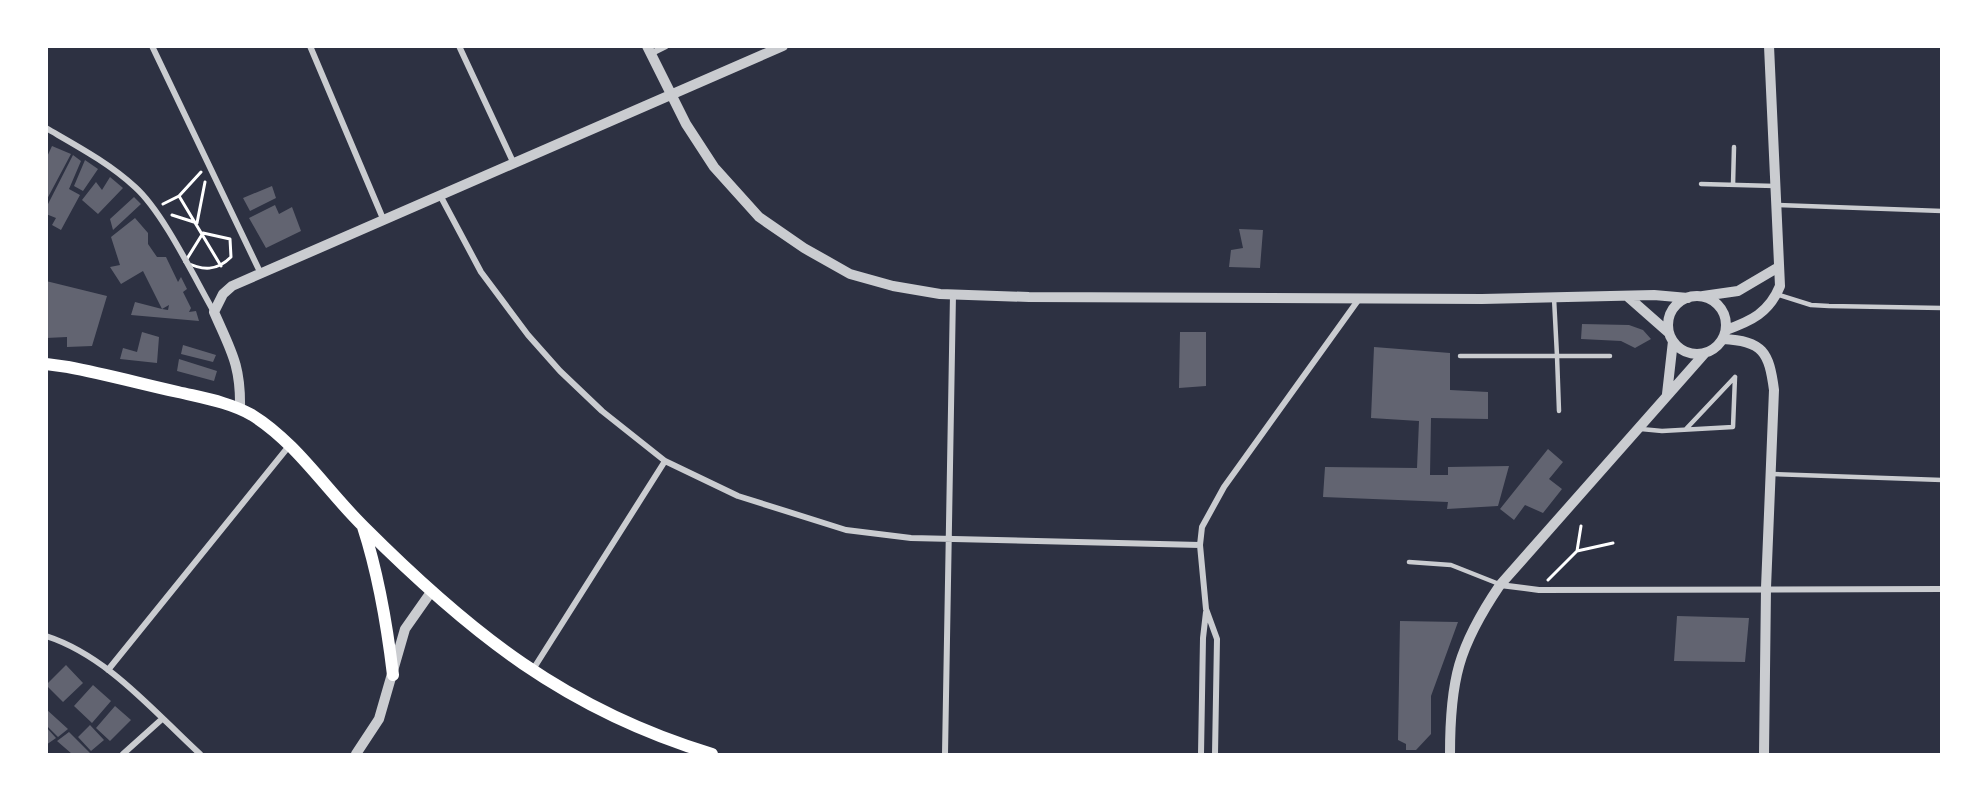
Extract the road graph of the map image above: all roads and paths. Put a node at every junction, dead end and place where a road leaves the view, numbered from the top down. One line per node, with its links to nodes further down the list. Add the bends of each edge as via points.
1 (152, 46): 12 (street)
2 (309, 46): 21 (street)
3 (459, 46): 11 (street)
4 (666, 46): 7 (street)
5 (783, 46): 8 (street)
6 (1769, 46): 15 (street)
7 (648, 50): 8 (street)
8 (671, 96): 11 (street); 28 (street, via 714,167 759,217 850,274 893,286)
9 (46, 128): 19 (street, via 115,171)
10 (1734, 147): 14 (lane)
11 (514, 164): 17 (street)
12 (208, 165): 16 (path); 22 (path); 27 (street)
13 (1701, 184): 14 (lane)
14 (1733, 185): 15 (lane)
15 (1775, 186): 18 (street)
16 (179, 196): 19 (path); 22 (path)
17 (441, 197): 21 (street); 50 (street, via 480,272 528,335 602,411)
18 (1775, 205): 20 (lane); 26 (street)
19 (153, 209): 22 (path); 24 (street)
20 (1941, 211)
21 (384, 221): 27 (street)
22 (197, 224): 23 (path)
23 (203, 233): 24 (path); 25 (path); 25 (path, via 230,239 231,257)
24 (185, 262): 25 (path, via 198,269); 36 (street)
25 (221, 266)
26 (1777, 268): 29 (street, via 1780,286); 31 (street, via 1738,291)
27 (261, 275): 36 (street, via 232,286)
28 (953, 294): 33 (street); 55 (street)
29 (1776, 294): 35 (lane, via 1810,305); 37 (street, via 1762,314)
30 (1627, 296): 32 (street); 34 (street); 38 (street)
31 (1702, 296): 32 (street); 37 (street, via 1719,305 1724,313)
32 (1688, 297): 38 (street, via 1670,315)
33 (1359, 298): 34 (street); 57 (street, via 1224,487 1208,514)
34 (1554, 298): 41 (lane)
35 (1941, 308)
36 (214, 312): 45 (street, via 237,362)
37 (1724, 334): 39 (street, via 1713,350); 51 (street, via 1756,346 1771,369)
38 (1671, 337): 39 (street, via 1687,352); 44 (street)
39 (1705, 353): 44 (street)
40 (1460, 356): 41 (lane)
41 (1557, 356): 42 (lane); 46 (lane)
42 (1610, 356)
43 (46, 364): 45 (main road, via 114,376)
44 (1667, 394): 47 (street)
45 (240, 409): 49 (main road)
46 (1559, 411)
47 (1637, 428): 48 (lane); 60 (street)
48 (1686, 429): 48 (lane, via 1733,427 1735,377 1719,395)
49 (289, 446): 53 (main road); 68 (street)
50 (665, 461): 55 (street, via 738,496 795,516 846,530); 69 (street)
51 (1772, 474): 52 (lane); 61 (street)
52 (1941, 480)
53 (363, 526): 64 (main road); 70 (main road, via 375,562)
54 (1581, 526): 58 (path)
55 (948, 540): 57 (street); 76 (street)
56 (1613, 543): 58 (path)
57 (1200, 545): 65 (street)
58 (1577, 551): 62 (path)
59 (1409, 562): 60 (lane, via 1451,565)
60 (1500, 585): 62 (street); 79 (street, via 1476,620 1463,650 1450,710)
61 (1766, 588): 62 (street); 63 (street); 80 (street)
62 (1539, 590)
63 (1941, 590)
64 (431, 592): 69 (main road); 70 (street, via 405,629)
65 (1206, 609): 77 (street); 78 (street, via 1217,639)
66 (49, 637): 67 (street); 68 (street)
67 (46, 646)
68 (108, 670): 71 (street)
69 (531, 672): 75 (main road, via 601,713)
70 (393, 675): 74 (street, via 379,719)
71 (162, 719): 72 (street); 73 (street)
72 (123, 754)
73 (200, 754)
74 (356, 754)
75 (712, 754)
76 (945, 754)
77 (1201, 754)
78 (1215, 754)
79 (1450, 754)
80 (1764, 754)

